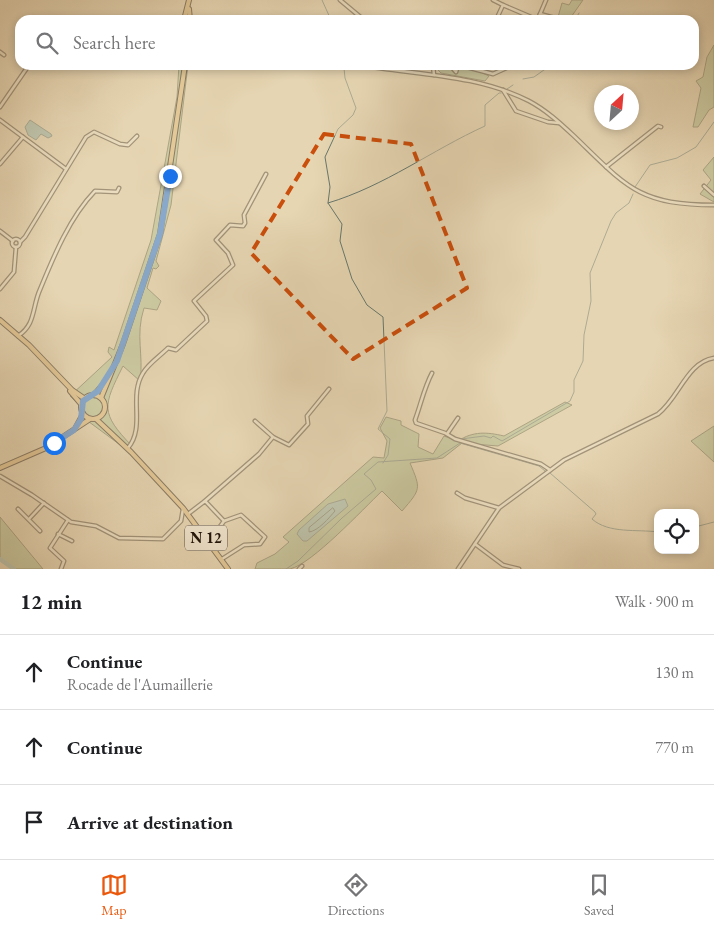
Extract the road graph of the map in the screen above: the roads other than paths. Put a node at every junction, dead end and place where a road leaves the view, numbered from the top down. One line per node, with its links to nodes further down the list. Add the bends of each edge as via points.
1 (340, 0): 8 (street)
2 (493, 0): 5 (street)
3 (546, 0): 6 (street)
4 (188, 1): 7 (main road)
5 (503, 5): 9 (street); 10 (street)
6 (540, 14): 11 (street)
7 (187, 15)
8 (358, 15)
9 (498, 15)
10 (526, 15)
11 (544, 15)
12 (0, 52): 13 (street)
13 (4, 55)
14 (26, 70): 22 (street)
15 (184, 70): 45 (main road, via 160,234 124,344)
16 (396, 70): 20 (street)
17 (434, 70): 20 (street)
18 (477, 70): 19 (street, via 493,74)
19 (502, 70)
20 (434, 75): 21 (street)
21 (503, 90): 24 (street, via 531,102); 24 (street, via 516,111)
22 (0, 107)
23 (0, 120): 27 (street)
24 (559, 123): 29 (street)
25 (661, 127): 29 (street, via 647,134)
26 (137, 136): 30 (street, via 128,145 94,132 86,137)
27 (23, 137): 28 (street); 30 (street)
28 (0, 164)
29 (606, 167): 35 (street, via 624,183 648,197 682,205)
30 (66, 168): 38 (street)
31 (266, 174): 61 (street, via 244,216 243,226 230,225 216,240 228,253 233,265 194,300 207,321 176,350 168,348 143,372 136,405 137,432)
32 (704, 186): 34 (street)
33 (119, 188): 42 (street, via 117,192 95,191 80,207 40,292 33,320)
34 (714, 195)
35 (714, 205)
36 (0, 231): 37 (street)
37 (13, 242): 38 (street); 39 (street)
38 (20, 242): 39 (street)
39 (16, 247): 40 (street, via 14,272)
40 (0, 288)
41 (0, 322): 42 (main road)
42 (18, 337): 49 (main road); 50 (main road)
43 (714, 358): 63 (street, via 700,362 658,414)
44 (432, 373): 58 (street, via 415,421)
45 (110, 376): 47 (main road); 48 (main road)
46 (329, 389): 59 (street, via 307,416 308,424 289,445)
47 (94, 395): 48 (main road); 49 (main road)
48 (101, 398): 52 (main road, via 105,405)
49 (85, 399): 50 (main road)
50 (81, 404): 51 (main road)
51 (83, 414): 54 (main road); 57 (main road)
52 (102, 415): 55 (main road); 60 (main road, N 12)
53 (458, 418): 58 (street)
54 (90, 419): 55 (main road); 57 (main road)
55 (96, 419): 60 (main road, N 12)
56 (255, 421): 59 (street)
57 (74, 430): 62 (main road, via 46,448)
58 (447, 434): 63 (street, via 541,464)
59 (273, 437): 66 (street, via 259,454)
60 (120, 441): 61 (main road, N 12)
61 (128, 448): 68 (main road, N 12)
62 (0, 468)
63 (550, 470): 69 (street)
64 (0, 476): 67 (street)
65 (456, 493): 69 (street)
66 (204, 501): 71 (street); 74 (street)
67 (44, 503): 72 (street); 73 (street)
68 (183, 508): 71 (main road, N 12); 73 (street, via 183,518 163,539 119,538 102,529)
69 (499, 508): 79 (street)
70 (18, 509): 72 (street)
71 (188, 514): 80 (main road, N 12)
72 (29, 519): 76 (street)
73 (68, 520): 77 (street)
74 (224, 521): 75 (street); 80 (street, via 241,515 264,534 265,539 256,545 244,545)
75 (219, 528)
76 (40, 531)
77 (58, 534): 78 (street); 82 (street, via 50,548 64,561)
78 (72, 541)
79 (475, 544): 85 (street); 86 (street, via 502,565)
80 (222, 559): 83 (main road, N 12)
81 (302, 566): 84 (street)
82 (61, 569)
83 (228, 569)
84 (299, 569)
85 (458, 569)
86 (519, 569)

